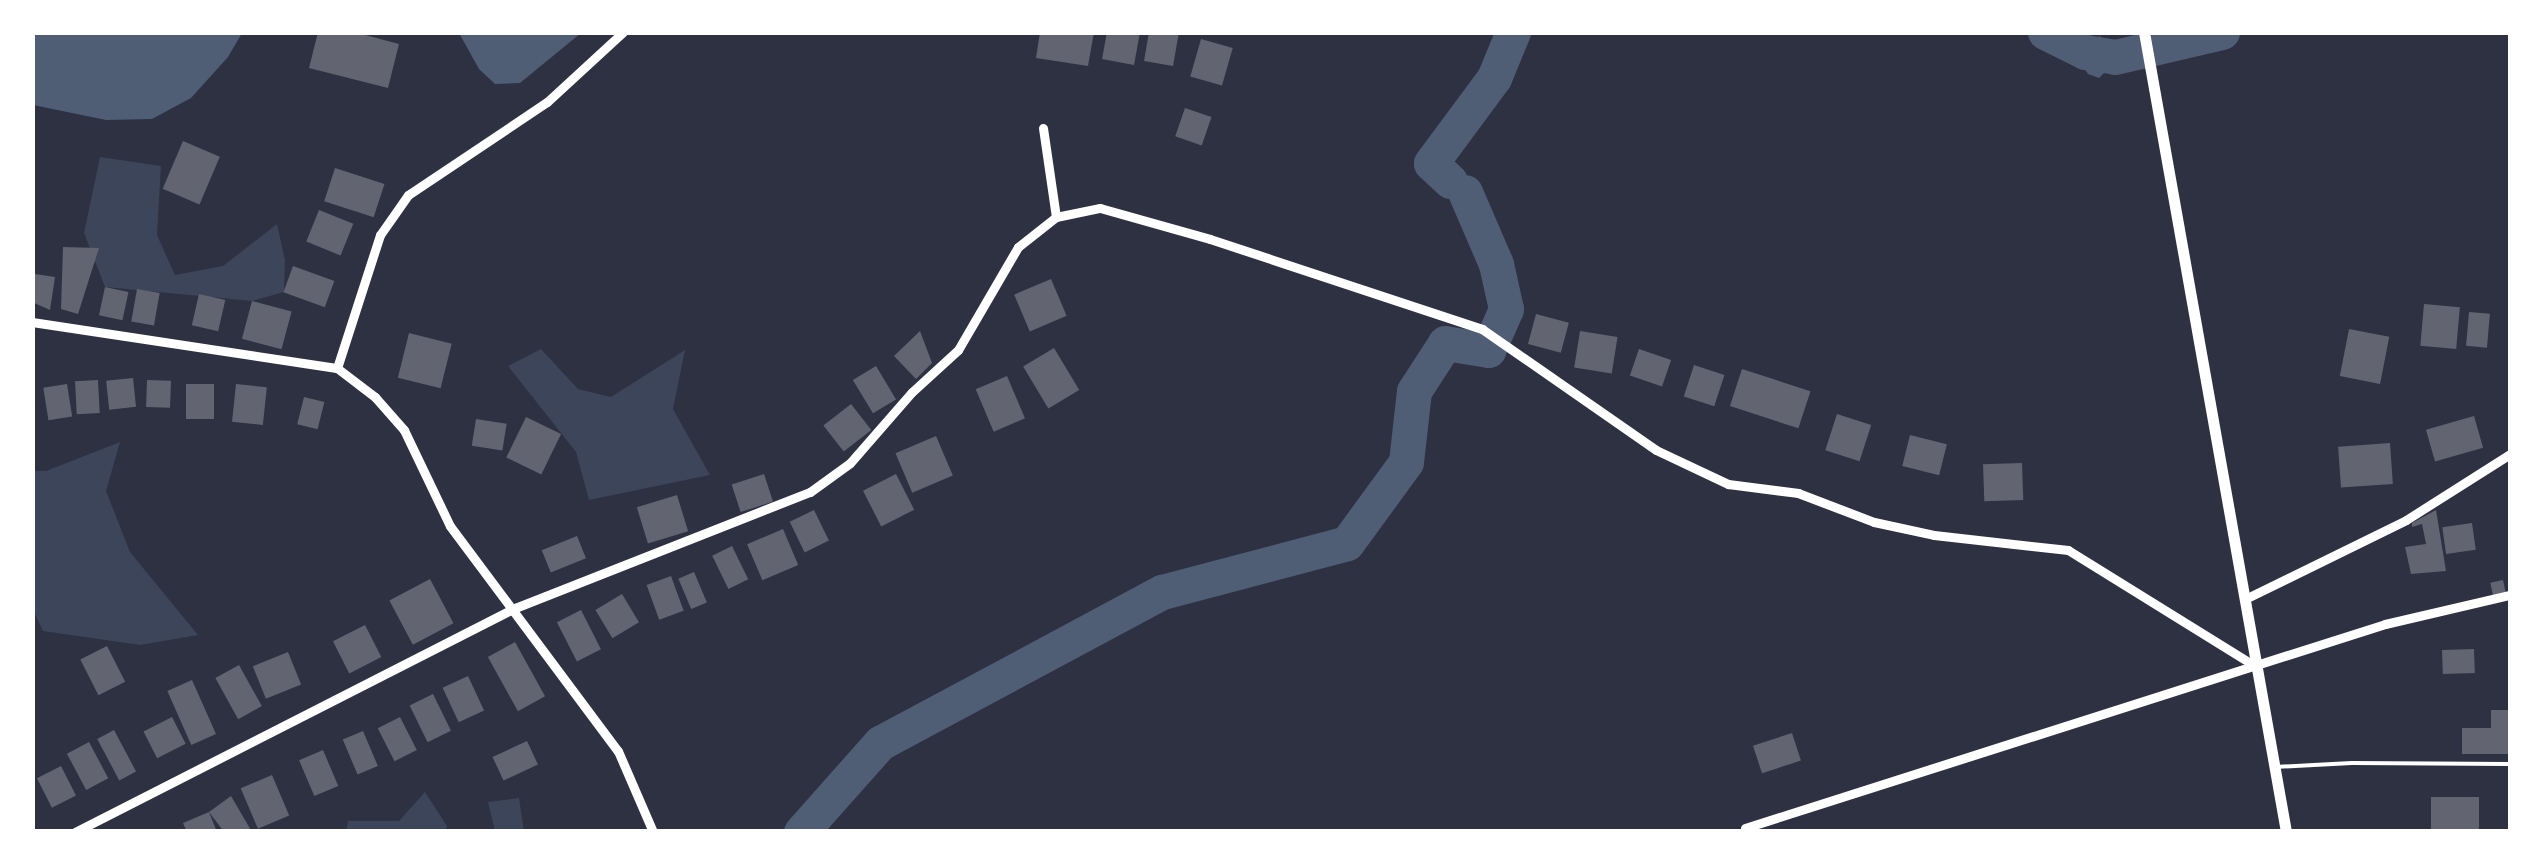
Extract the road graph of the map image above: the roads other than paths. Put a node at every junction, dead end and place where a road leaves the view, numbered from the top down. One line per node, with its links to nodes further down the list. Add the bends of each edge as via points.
1 (623, 32): 6 (street, via 547,102 408,195 380,234)
2 (2144, 32): 9 (street)
3 (1043, 128): 4 (street)
4 (1056, 217): 10 (street, via 1018,247 958,350 850,463 810,492); 11 (street, via 1100,208 1138,217 1482,329 1656,450 1728,484 1798,493 1874,522 1934,535 2068,550)
5 (32, 322): 6 (street)
6 (338, 368): 10 (street, via 404,430 450,526)
7 (2510, 454): 9 (street, via 2406,520)
8 (2510, 596): 11 (street, via 2385,624)
9 (2245, 600): 11 (street)
10 (515, 608): 15 (street); 16 (street, via 618,750)
11 (2257, 667): 13 (street); 14 (street)
12 (2510, 764): 13 (lane)
13 (2275, 767): 17 (street)
14 (1744, 828)
15 (74, 832)
16 (653, 832)
17 (2286, 832)

